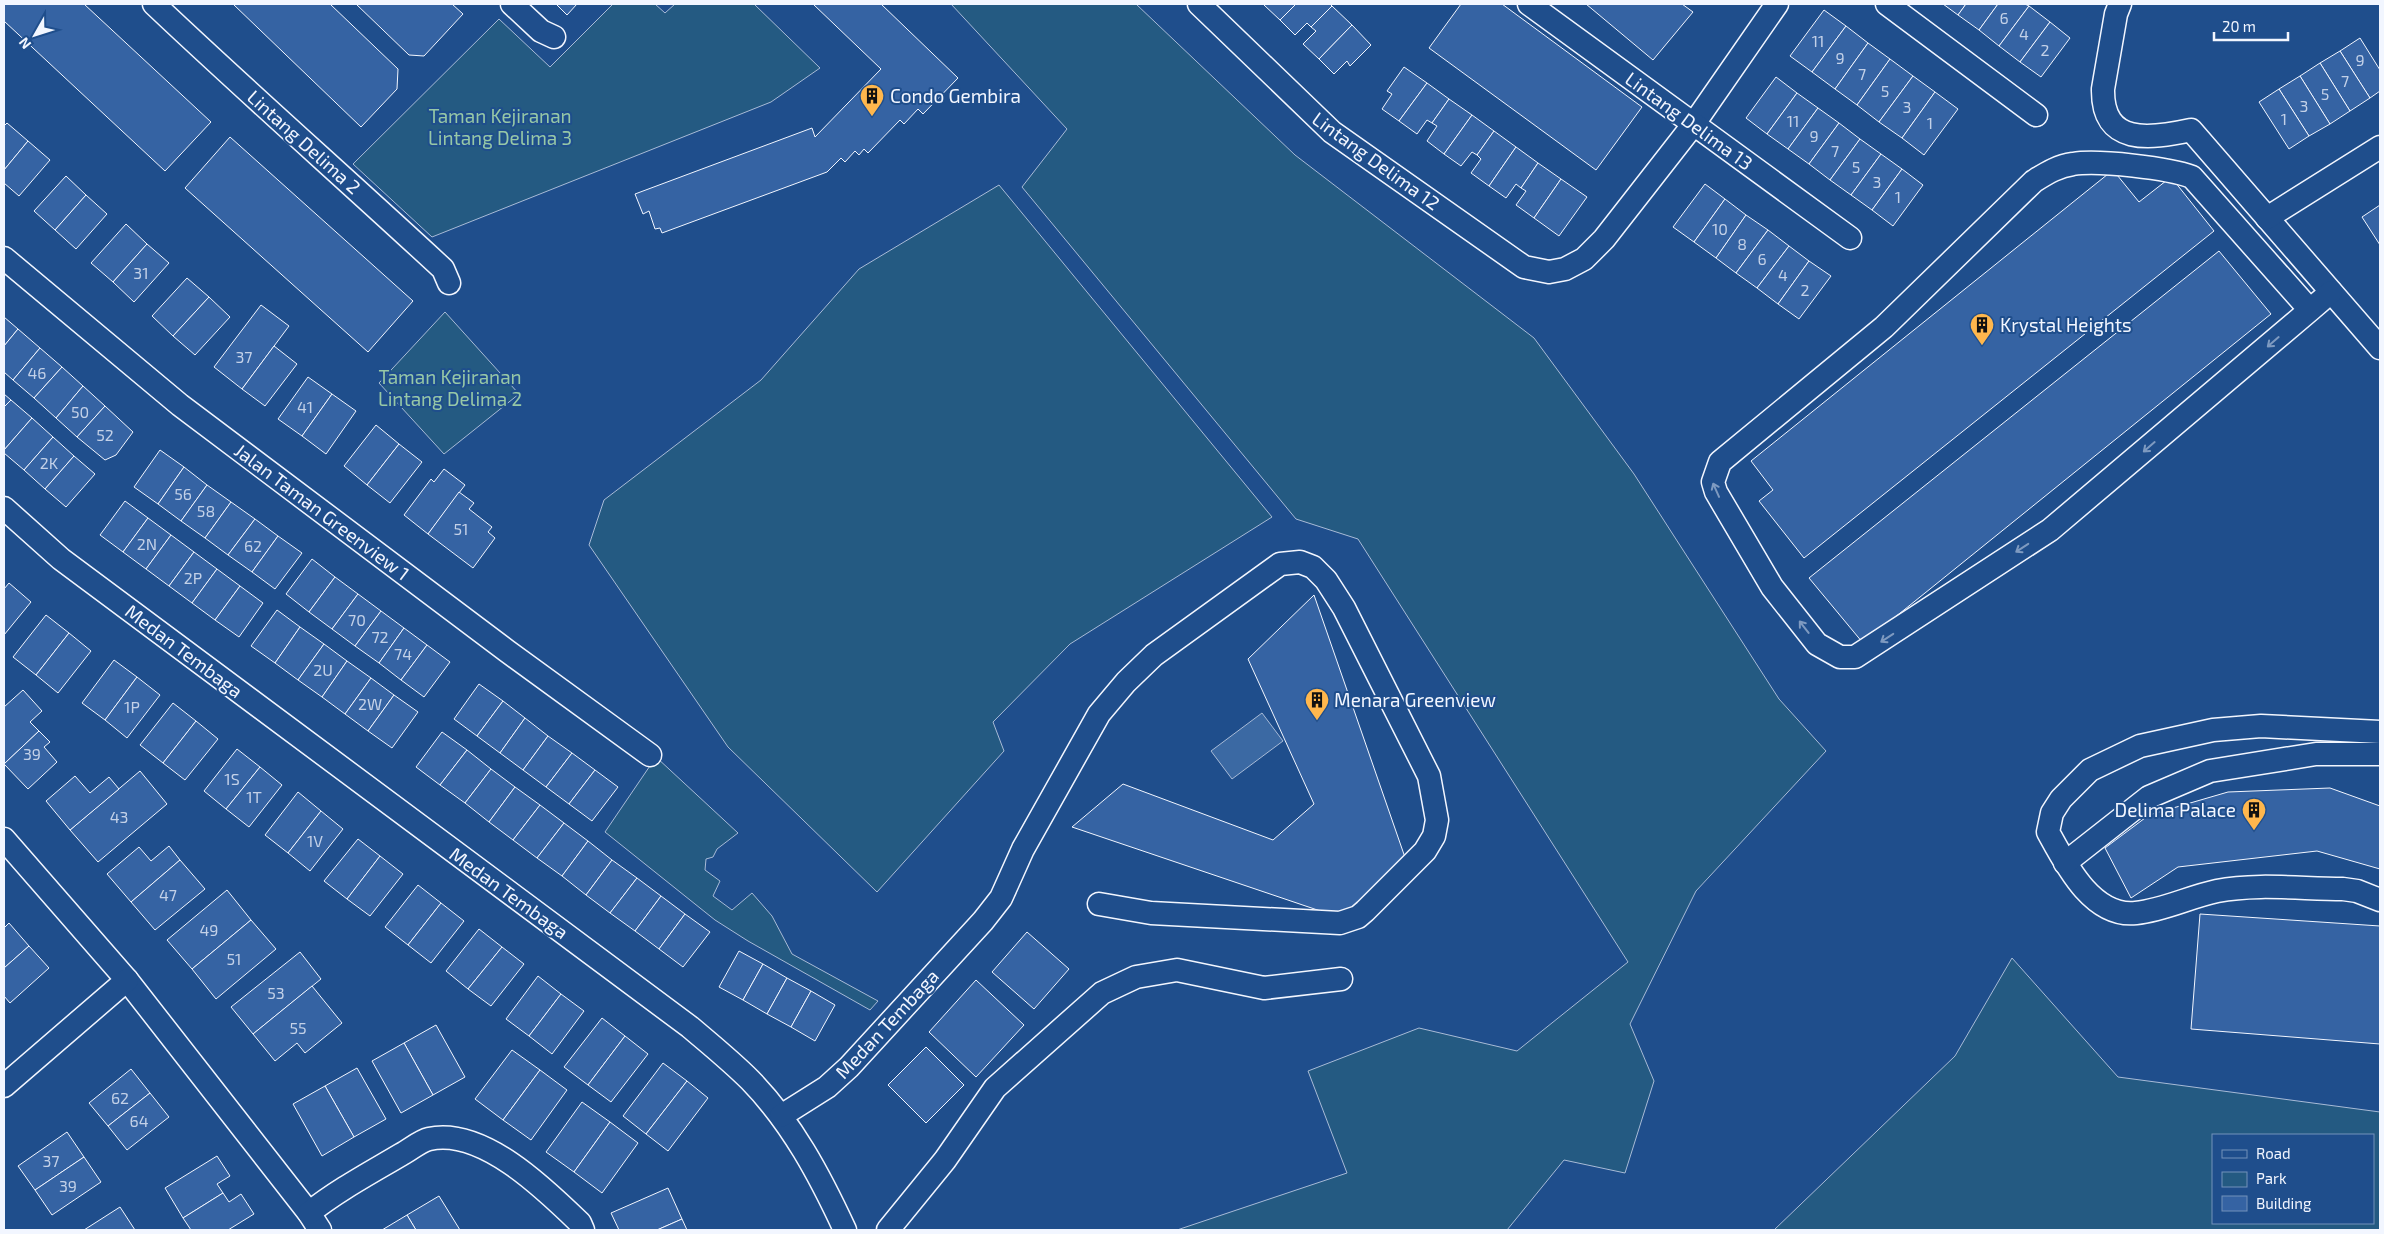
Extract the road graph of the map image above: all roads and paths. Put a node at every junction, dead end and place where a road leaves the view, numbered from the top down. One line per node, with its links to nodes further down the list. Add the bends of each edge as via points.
1 (154, 4): 15 (street, Lintang Delima 2, via 443,269)
2 (512, 4): 8 (street, via 541,31)
3 (1199, 4): 10 (street, Lintang Delima 12, via 1332,132 1524,267 1549,272 1566,269 1584,260)
4 (1529, 4): 10 (street, Lintang Delima 13)
5 (1777, 4): 10 (street)
6 (1888, 4): 9 (street)
7 (2118, 9): 12 (street, via 2102,101 2111,121 2121,131 2134,136 2191,130)
8 (554, 37)
9 (2036, 116)
10 (1693, 125): 13 (street, Lintang Delima 13)
11 (2380, 147): 12 (street)
12 (2267, 218): 16 (street)
13 (1850, 238)
14 (4, 258): 22 (street, Jalan Taman Greenview 1, via 180,405)
15 (449, 283)
16 (2331, 292): 17 (street); 18 (street)
17 (2310, 310): 17 (street, one-way to 17, via 2050,530 1855,657 1840,657 1817,644 1772,586 1713,482 1720,462 1884,327 2034,181 2052,170 2092,163 2178,172 2192,177)
18 (2380, 348)
19 (4, 508): 30 (street, Medan Tembaga, via 61,559 676,1015 750,1080)
20 (2380, 732): 24 (street, via 2260,726 2213,730 2140,746 2090,770 2061,799 2052,813 2048,832)
21 (2380, 754): 24 (street, via 2316,754 2210,771 2150,797)
22 (650, 755)
23 (4, 839): 28 (street)
24 (2065, 863): 25 (street, via 2095,899 2113,909 2133,914 2216,891 2239,888 2343,889)
25 (2380, 900)
26 (1099, 904): 30 (street, Medan Tembaga, via 1151,913 1340,923 1358,917 1430,844 1437,820 1429,776 1344,608 1326,580 1313,567 1300,562 1280,564 1154,654 1126,682 1099,714 1023,849 1001,898 983,921 849,1067 827,1087)
27 (1342, 979): 34 (street, via 1264,988 1177,970 1136,977 1102,993 995,1088 944,1160)
28 (128, 980): 29 (street); 31 (street)
29 (4, 1086)
30 (781, 1116): 33 (street, via 808,1156)
31 (314, 1222): 32 (street, via 333,1194 428,1139 464,1140 496,1155 537,1182 580,1223)
32 (583, 1230)
33 (845, 1230)
34 (888, 1230)

